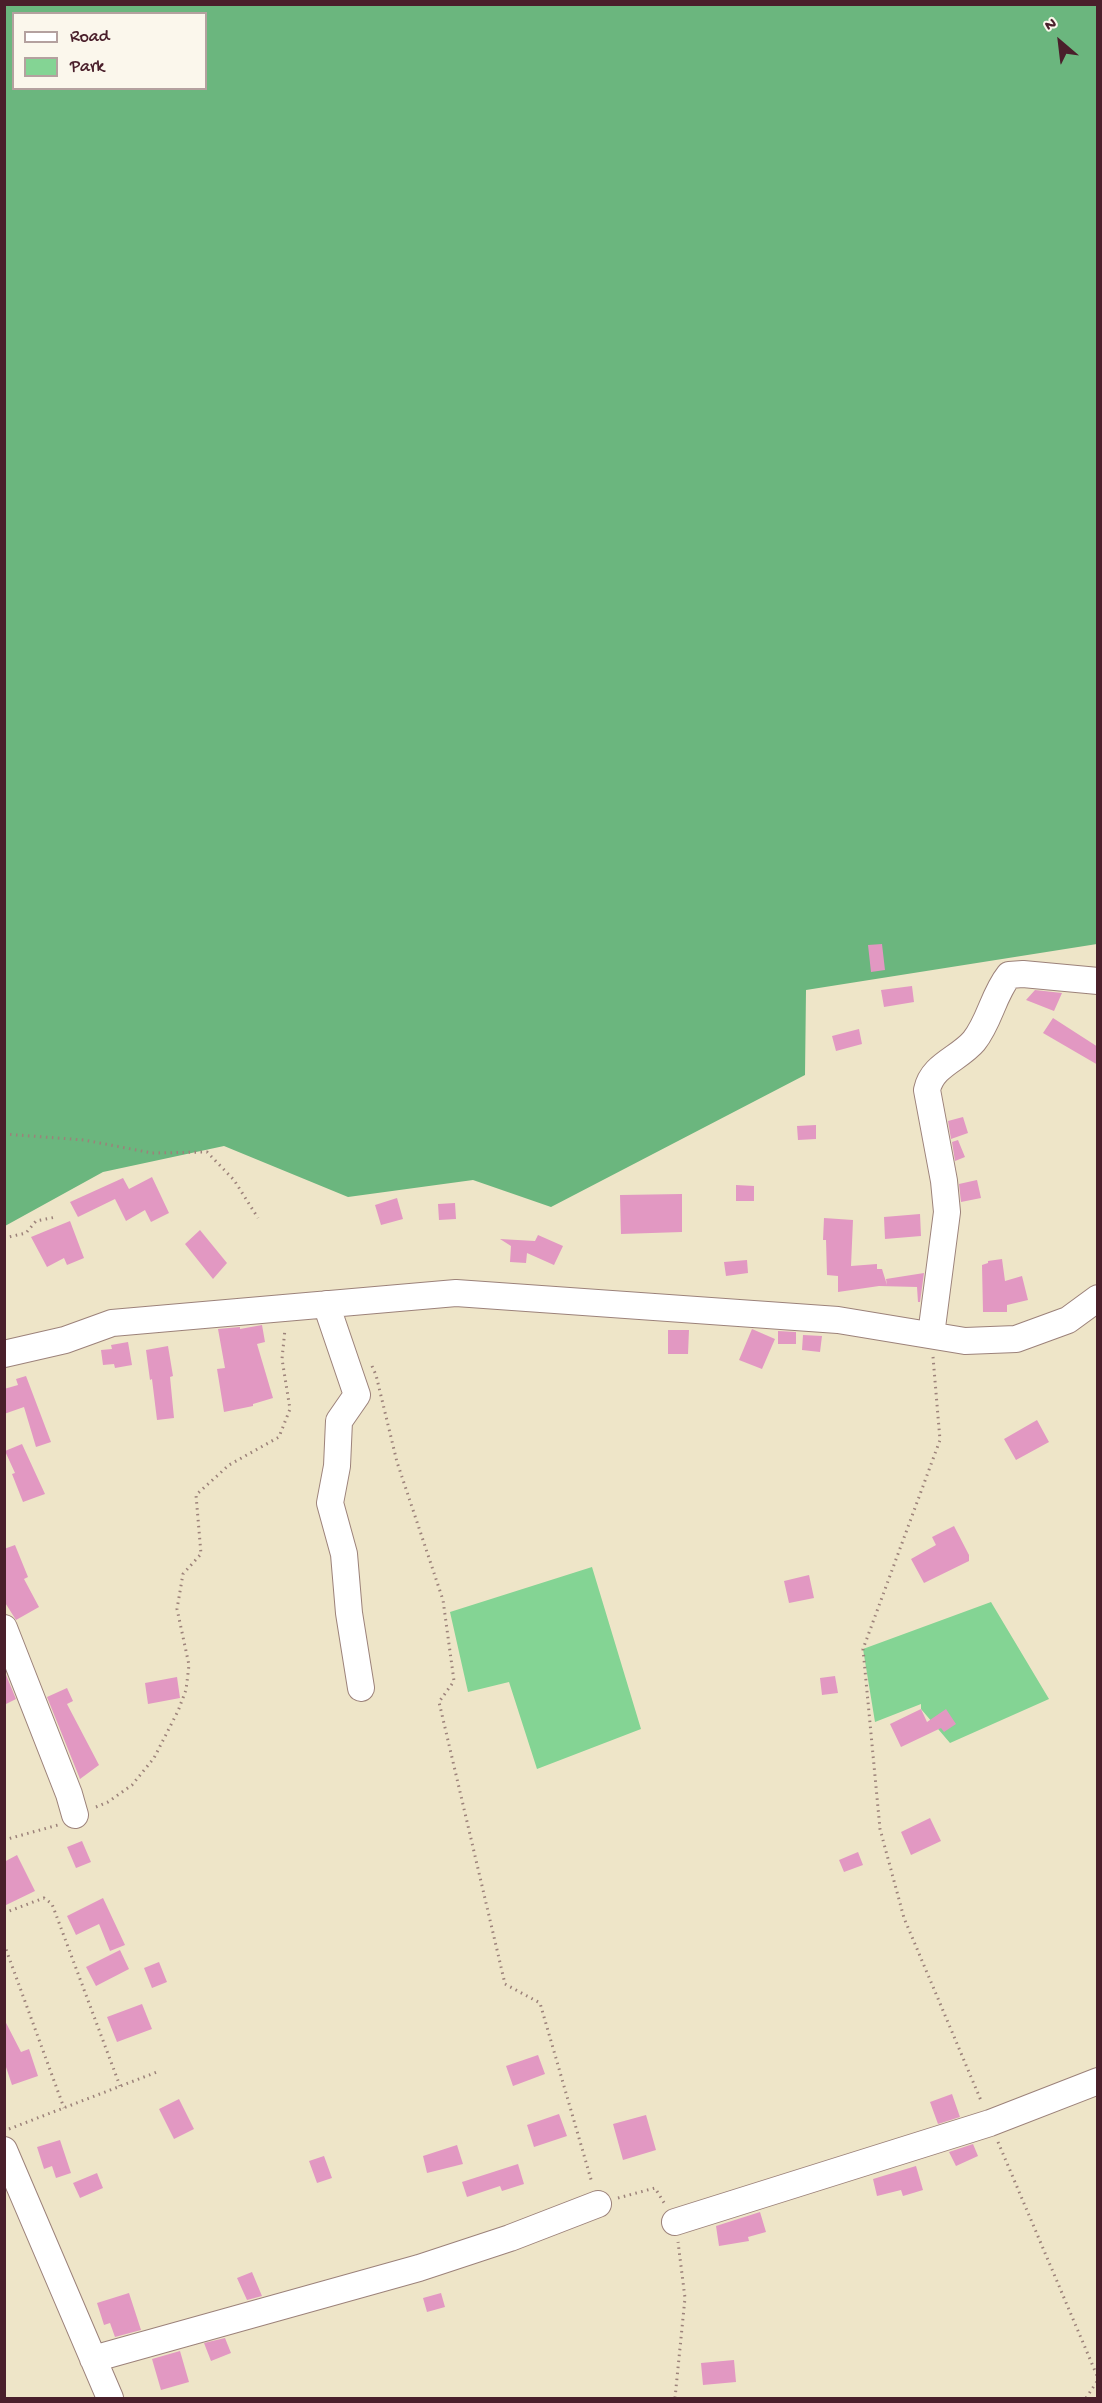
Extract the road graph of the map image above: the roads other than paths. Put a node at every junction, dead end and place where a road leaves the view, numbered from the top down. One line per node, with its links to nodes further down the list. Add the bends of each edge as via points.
1 (1098, 981): 4 (street, via 1009,975 972,1042 929,1079 927,1090 946,1212)
2 (1098, 1298): 4 (street, via 1068,1320 1017,1339 964,1341)
3 (326, 1304): 4 (street, via 456,1293 838,1320); 5 (street, via 112,1323 65,1340); 7 (street, via 357,1395 339,1421 330,1503 344,1554)
4 (931, 1335)
5 (4, 1354)
6 (4, 1628): 8 (street)
7 (361, 1688)
8 (75, 1815)
9 (1098, 2081): 12 (street, via 990,2122)
10 (4, 2150): 13 (street)
11 (598, 2204): 13 (street, via 419,2268)
12 (675, 2222)
13 (93, 2359): 14 (street)
14 (110, 2398)

